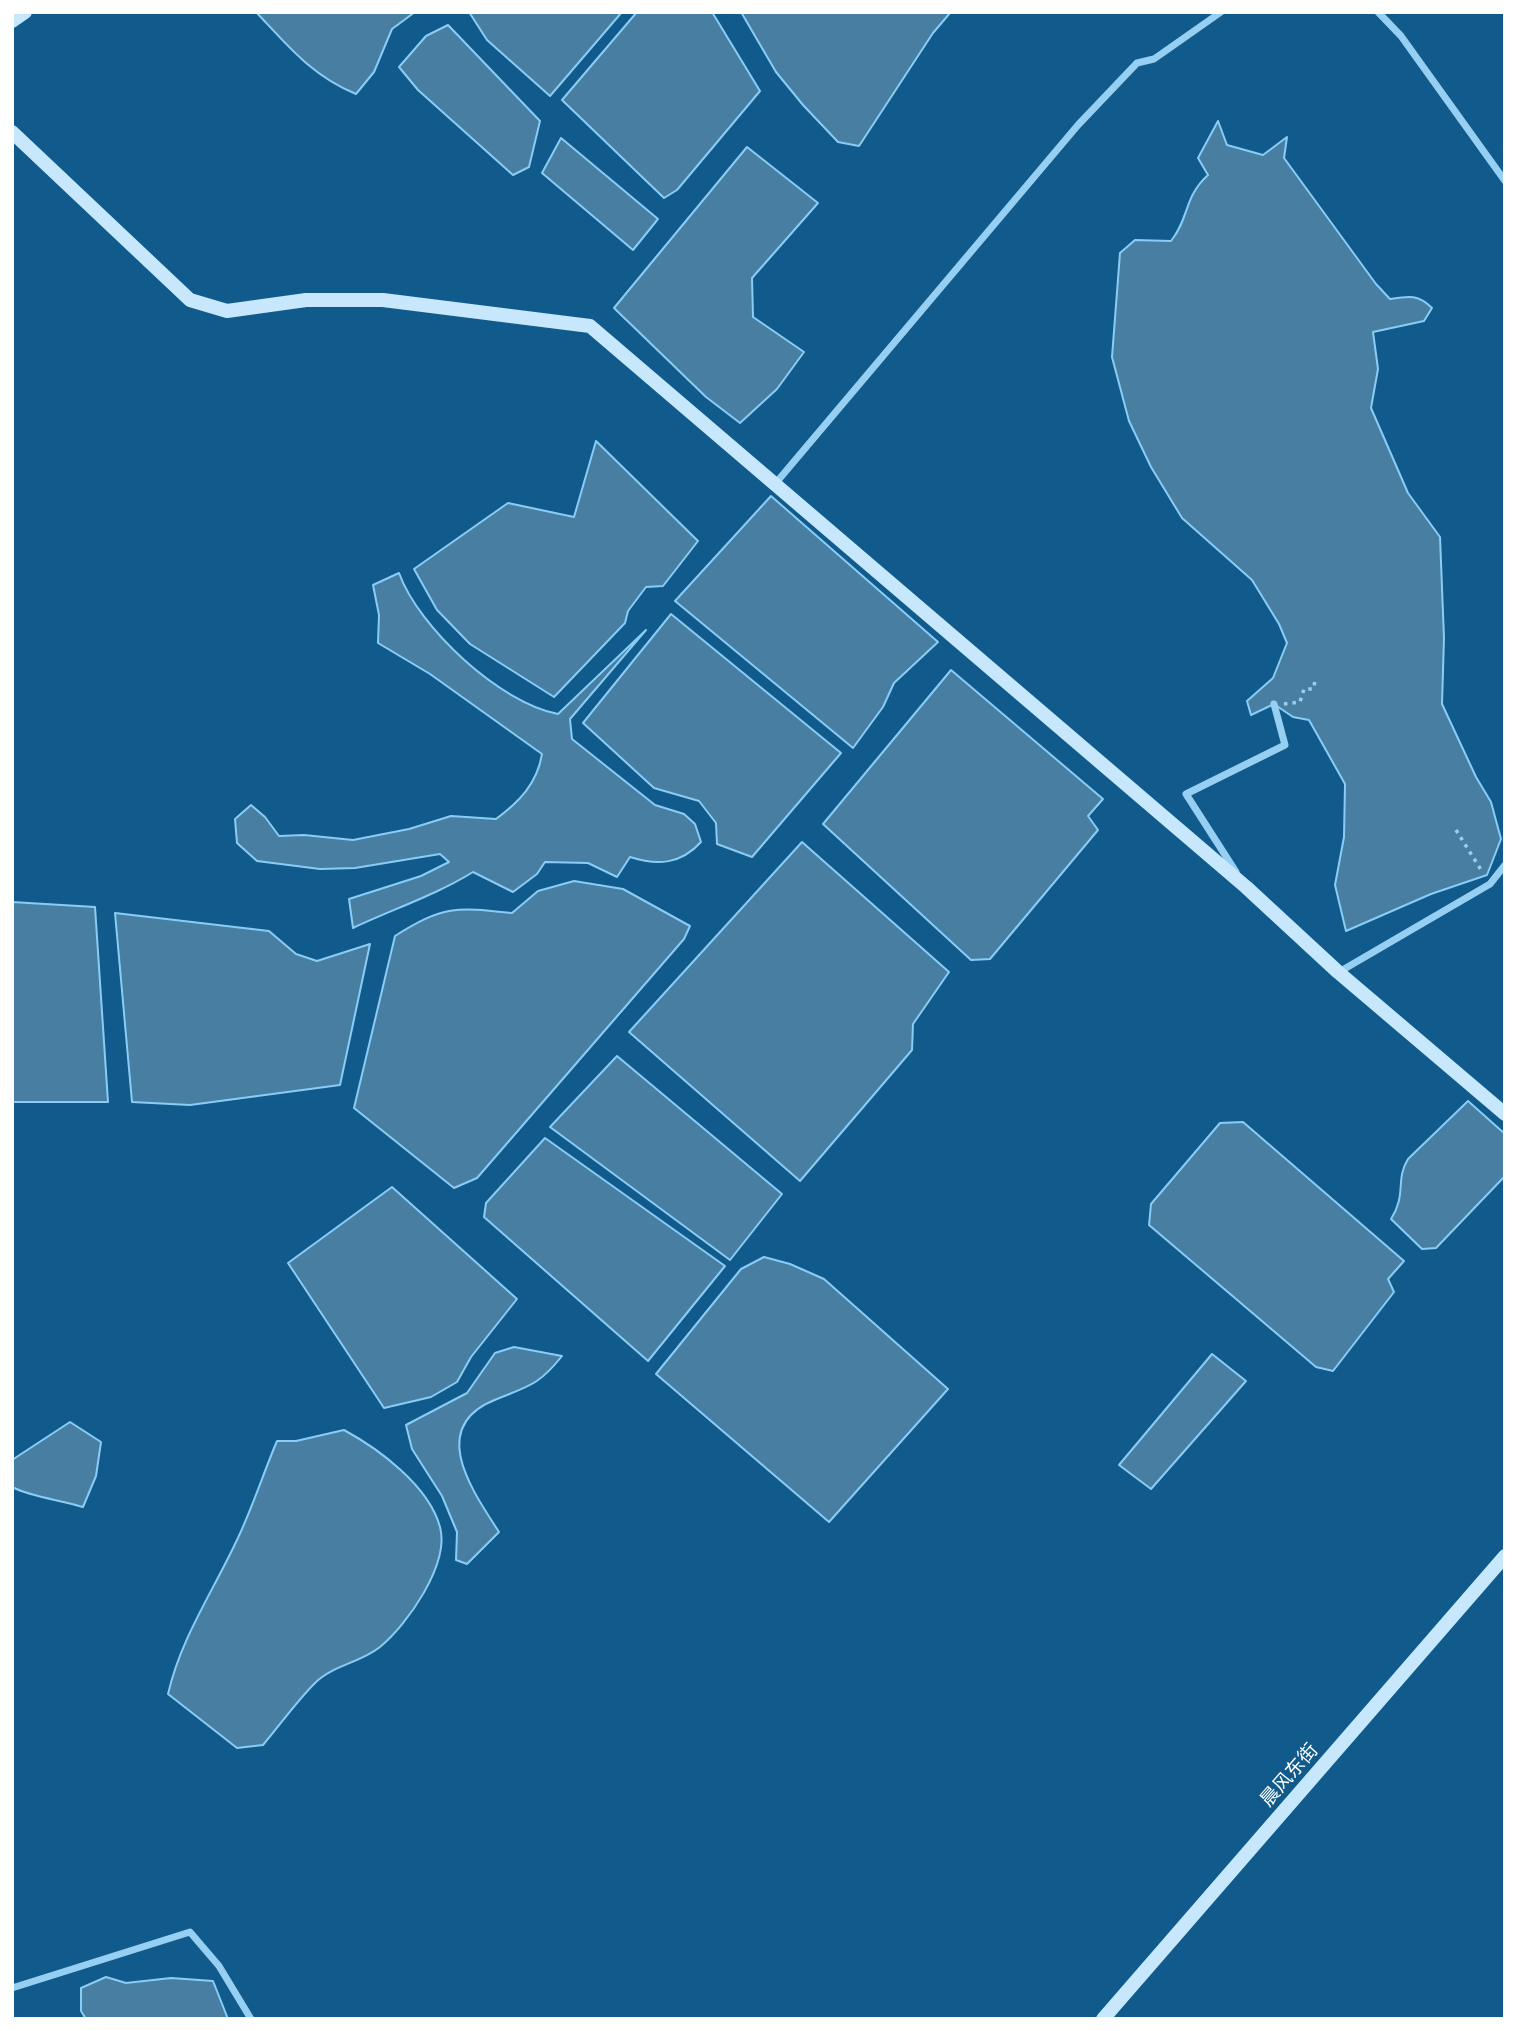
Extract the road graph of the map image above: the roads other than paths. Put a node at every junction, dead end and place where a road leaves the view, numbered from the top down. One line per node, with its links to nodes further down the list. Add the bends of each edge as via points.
1 (25, 12): 4 (street)
2 (1221, 12): 7 (street, via 1154,60 1137,63 1078,125)
3 (1378, 12): 6 (street, via 1401,36)
4 (12, 21)
5 (12, 132): 7 (street, via 190,300 227,311 306,300 383,300 590,326)
6 (1505, 181)
7 (775, 484): 10 (street)
8 (1274, 704): 10 (street, via 1285,745 1186,794)
9 (1505, 865): 11 (street, via 1490,884)
10 (1246, 887): 11 (street)
11 (1338, 972): 12 (street)
12 (1505, 1114)
13 (1505, 1556): 16 (street, 晨风东街)
14 (12, 1988): 15 (street, via 190,1933 219,1966)
15 (251, 2019)
16 (1103, 2019)

